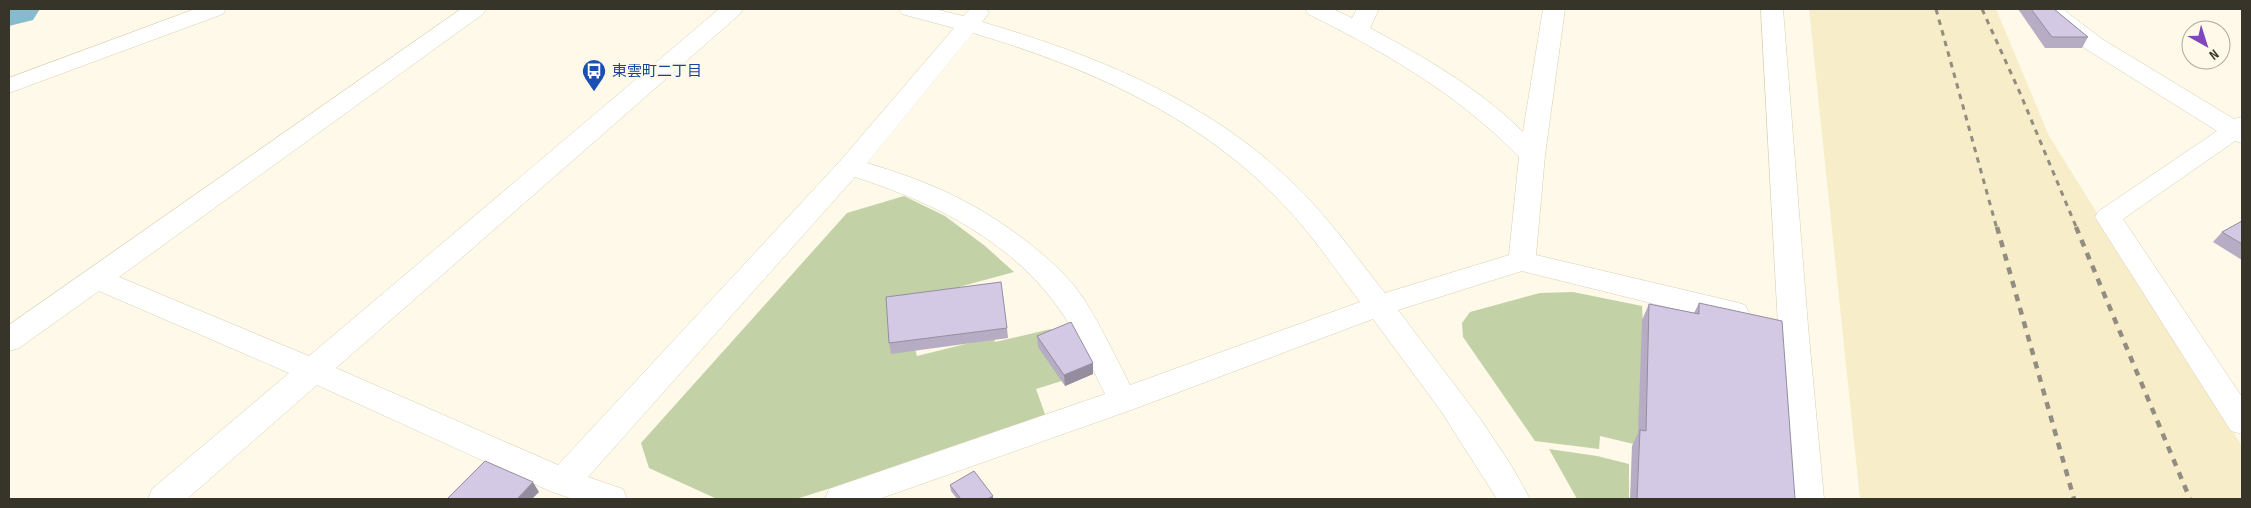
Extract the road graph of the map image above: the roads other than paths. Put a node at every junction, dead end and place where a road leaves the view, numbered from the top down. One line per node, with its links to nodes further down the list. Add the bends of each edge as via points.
1 (214, 9): 11 (street)
2 (476, 9): 16 (street)
3 (732, 9): 20 (street)
4 (910, 9): 9 (street)
5 (1316, 9): 10 (street)
6 (1554, 9): 13 (street)
7 (1772, 9): 18 (street)
8 (2049, 9): 12 (street, via 2094,44)
9 (975, 16): 14 (street); 17 (street, via 1136,85 1227,142 1270,176 1312,219)
10 (1363, 19): 13 (street, via 1489,114)
11 (9, 86)
12 (2239, 130): 22 (street, via 2108,217)
13 (1532, 155): 15 (street)
14 (850, 166): 21 (street, via 906,184 955,206 986,224 1041,267 1076,310); 23 (street)
15 (1522, 261): 17 (street); 18 (street)
16 (97, 279): 19 (street); 20 (street)
17 (1378, 306): 21 (street); 27 (street, via 1446,391)
18 (1793, 326): 28 (street)
19 (9, 340)
20 (312, 370): 23 (street); 24 (street)
21 (1123, 400): 26 (street)
22 (2242, 422)
23 (563, 482): 25 (street)
24 (164, 499)
25 (611, 499)
26 (841, 499)
27 (1514, 499)
28 (1808, 499)

